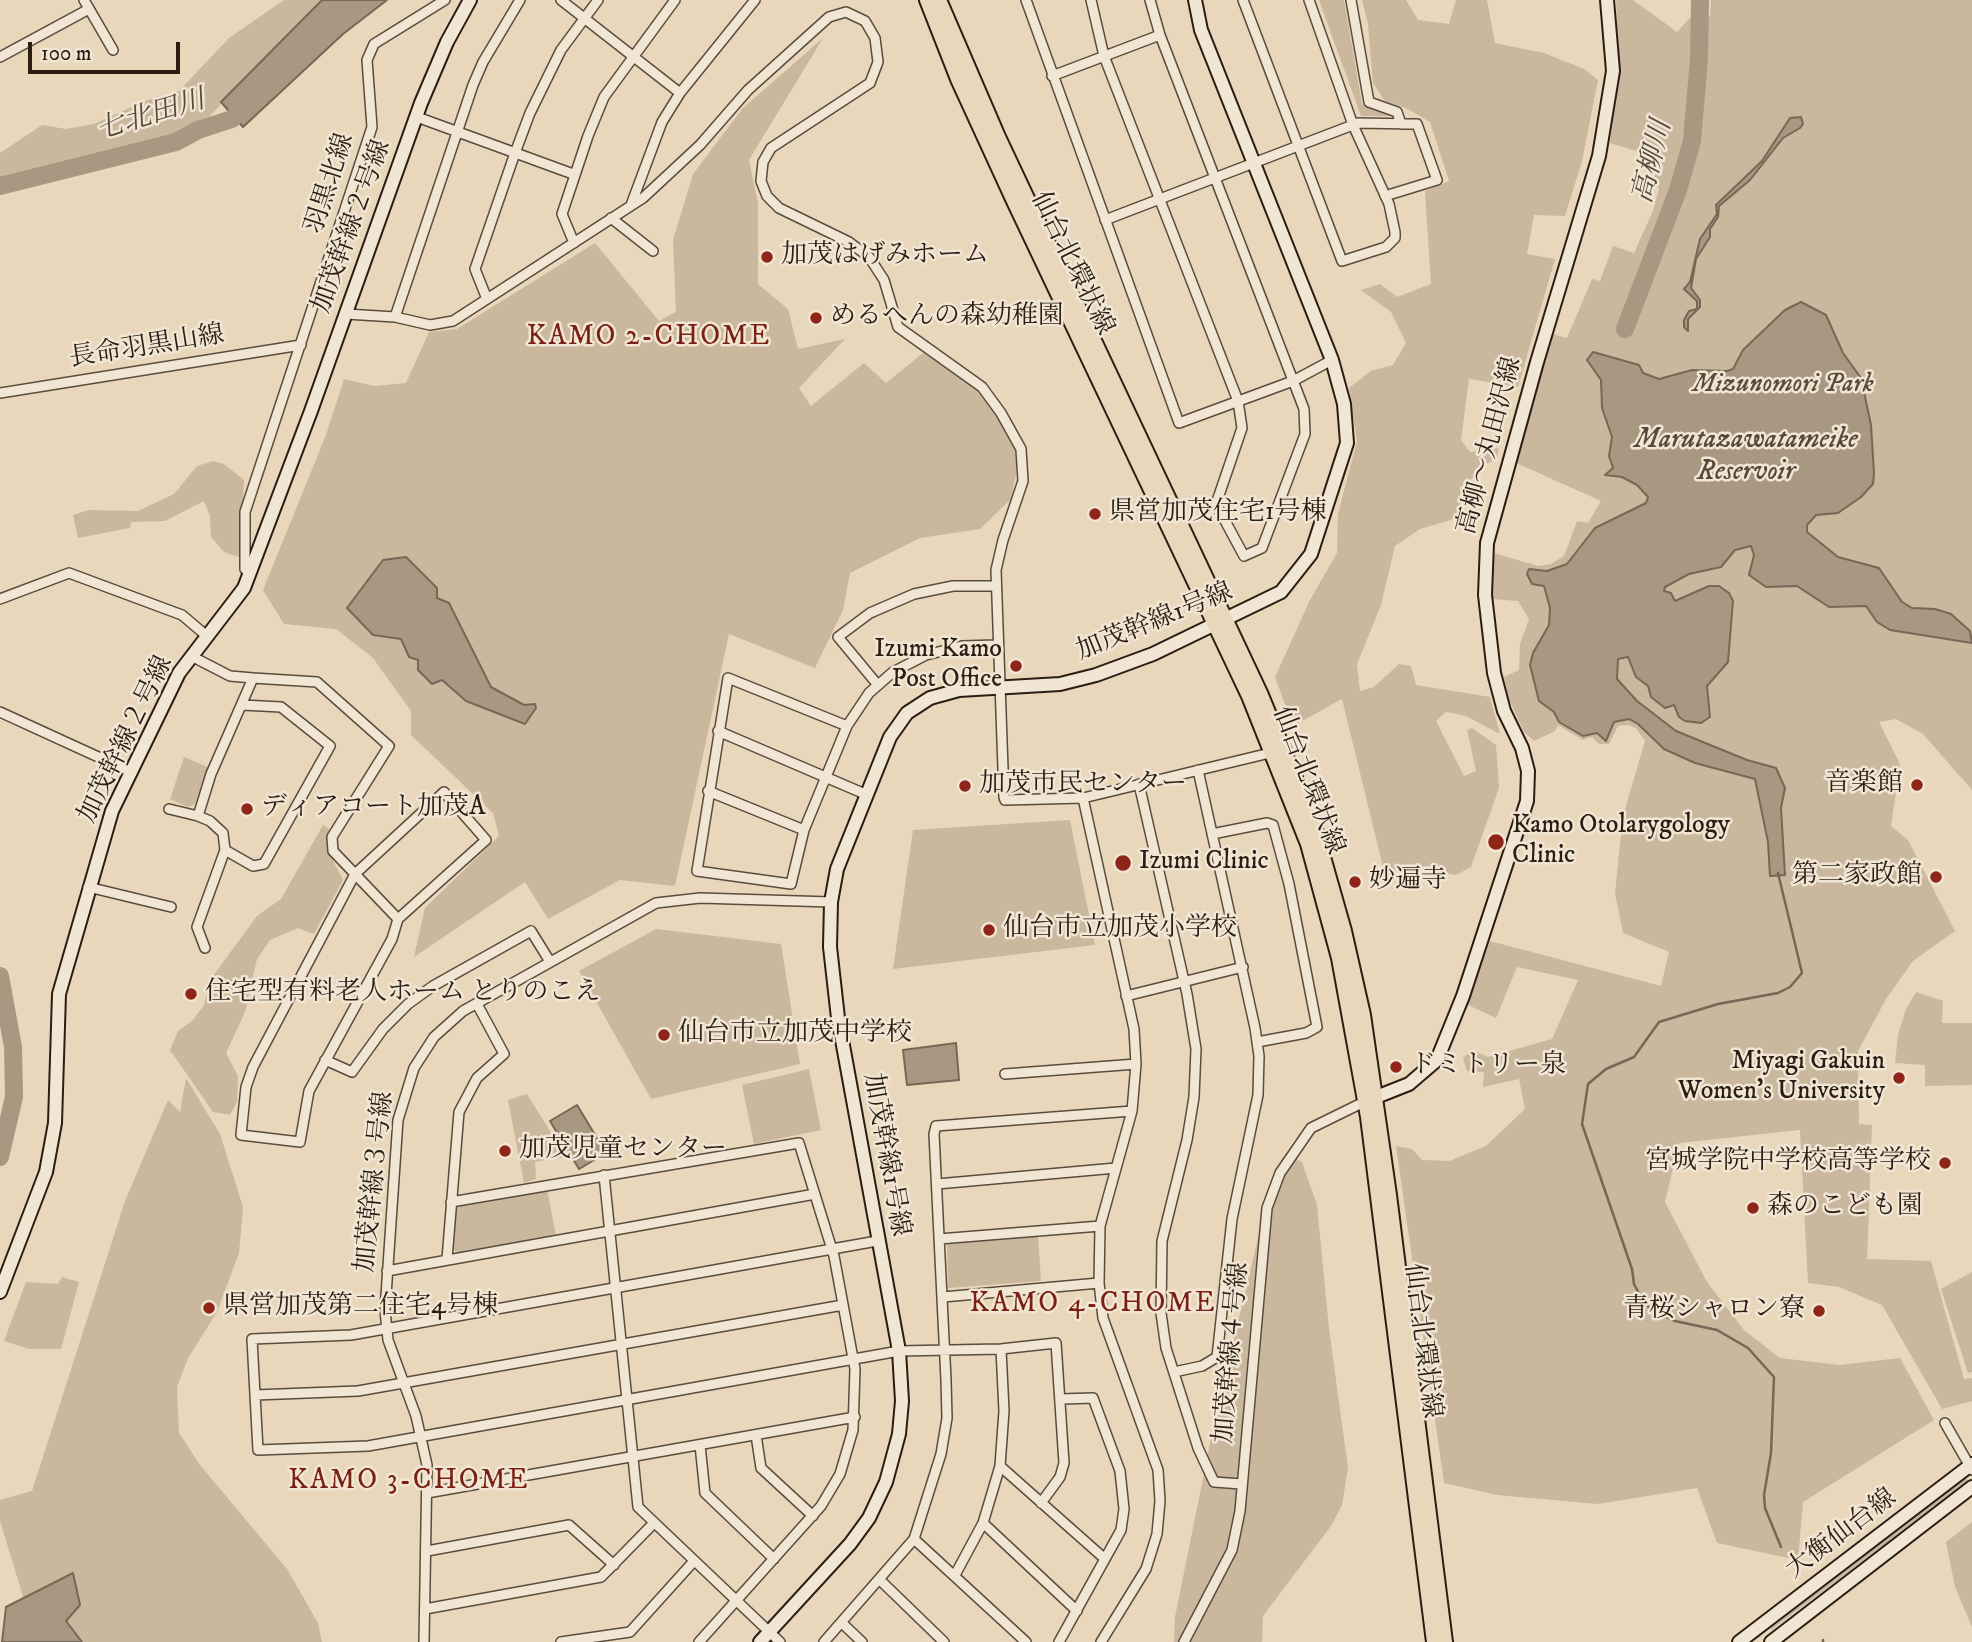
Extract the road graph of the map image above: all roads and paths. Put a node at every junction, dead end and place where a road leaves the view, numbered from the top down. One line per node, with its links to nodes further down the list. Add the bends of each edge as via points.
1 (444, 0): 46 (street, 羽黒北線, via 374,44 367,60 372,127)
2 (470, 0): 27 (street, 加茂幹線２号線, via 447,42)
3 (520, 0): 30 (street, via 483,62)
4 (561, 0): 19 (street)
5 (598, 0): 19 (street)
6 (675, 0): 22 (street)
7 (755, 0): 26 (street)
8 (927, 0): 54 (main road, 仙台北環状線, via 958,79)
9 (939, 0): 54 (main road, 仙台北環状線)
10 (1026, 0): 25 (street)
11 (1091, 0): 23 (street)
12 (1150, 0): 20 (street)
13 (1195, 0): 33 (street, 加茂幹線1号線, via 1201,30)
14 (1243, 0): 31 (street)
15 (1309, 0): 29 (street)
16 (1351, 0): 28 (street, via 1369,102 1397,111)
17 (1607, 0): 93 (street, 高柳～丸田沢線, via 1613,71 1599,156 1487,544 1485,595 1494,673 1504,711 1522,748 1528,801 1437,1060 1409,1084)
18 (86, 4): 21 (street); 24 (street)
19 (584, 18): 22 (street); 32 (street, via 544,80)
20 (1160, 35): 23 (street); 35 (street)
21 (113, 50)
22 (632, 55): 26 (street); 34 (street, via 604,97)
23 (1104, 56): 25 (street); 37 (street)
24 (0, 57)
25 (1052, 76): 40 (street)
26 (680, 93): 38 (street, via 662,121)
27 (417, 117): 30 (street); 44 (street, 加茂幹線２号線)
28 (1401, 124): 29 (street); 36 (street, via 1417,124 1437,180)
29 (1353, 125): 31 (street); 36 (street)
30 (456, 133): 32 (street); 45 (street)
31 (1299, 144): 33 (street); 36 (street, via 1342,261 1386,247 1395,238)
32 (515, 153): 34 (street); 43 (street, via 475,269)
33 (1255, 161): 35 (street); 47 (street, 加茂幹線1号線)
34 (573, 174): 41 (street, via 562,214)
35 (1214, 176): 37 (street); 48 (street)
36 (1385, 196)
37 (1158, 199): 40 (street); 50 (street)
38 (631, 205): 39 (street); 52 (street, via 700,145 748,90 829,17 846,12 865,21 875,38 878,62 870,83 771,148 763,162 761,181 779,208 849,242 869,257 884,280 898,327 974,380 1008,424 1021,449 1023,481 999,551)
39 (611, 218): 41 (street); 42 (street)
40 (1105, 220): 50 (street, via 1179,423)
41 (574, 243): 43 (street)
42 (653, 251)
43 (487, 299): 45 (street, via 453,321 430,325)
44 (346, 314): 45 (street); 51 (street, 加茂幹線２号線)
45 (395, 317)
46 (301, 345): 49 (street, 長命羽黒山線); 51 (street, 羽黒北線, via 245,512 245,569)
47 (1332, 359): 48 (street); 54 (street, 加茂幹線1号線, via 1344,404 1347,443 1311,554 1281,592)
48 (1293, 381): 50 (street); 50 (street, via 1304,409 1305,434 1262,548 1244,556 1216,504 1242,428)
49 (0, 393)
50 (1238, 401)
51 (252, 570): 55 (street, 加茂幹線２号線)
52 (995, 586): 56 (street); 59 (street, via 953,586 914,594 879,608 838,637)
53 (0, 599): 55 (street, via 69,573 182,615)
54 (1219, 624): 60 (street, 加茂幹線1号線, via 1097,675 1060,684); 65 (main road, 仙台北環状線)
55 (208, 637): 57 (street, 加茂幹線２号線)
56 (997, 645): 59 (street, via 935,652 910,661); 60 (street)
57 (193, 657): 58 (street, via 230,676); 67 (street, 加茂幹線２号線, via 179,673)
58 (253, 678): 61 (street); 78 (street, via 317,682 389,746 331,837 333,851)
59 (877, 684): 63 (street)
60 (999, 687): 71 (street, 加茂幹線1号線, via 945,692 919,704 890,737); 72 (street, via 1005,800)
61 (242, 705): 74 (street); 77 (street, via 281,707 330,746 264,864 253,866)
62 (0, 712): 67 (street)
63 (847, 726): 64 (street, via 730,676); 68 (street)
64 (718, 731): 68 (street); 70 (street)
65 (1278, 750): 66 (street); 93 (main road, 仙台北環状線, via 1313,822 1345,930)
66 (1198, 770): 69 (street); 76 (street)
67 (131, 772): 79 (street, 加茂幹線２号線, via 112,811)
68 (826, 777): 71 (street); 75 (street)
69 (1139, 784): 72 (street); 86 (street)
70 (708, 791): 75 (street); 75 (street, via 697,871 789,886)
71 (865, 794): 80 (street, 加茂幹線1号線, via 843,850)
72 (1083, 798): 87 (street)
73 (169, 809): 74 (street)
74 (198, 816): 77 (street, via 223,833)
75 (804, 830)
76 (1212, 834): 85 (street); 89 (street, via 1273,825 1289,884 1317,1027)
77 (226, 850): 83 (street, via 197,927)
78 (355, 874): 82 (street); 82 (street, via 444,792 486,840); 90 (street, via 253,1067 241,1135 300,1142 309,1091)
79 (88, 887): 81 (street); 109 (street, 加茂幹線２号線, via 59,994 55,1123 46,1172)
80 (831, 902): 84 (street, 加茂幹線３号線, via 668,900 644,907); 103 (street, 加茂幹線1号線, via 832,985)
81 (171, 907)
82 (398, 919): 90 (street, via 392,939)
83 (205, 948)
84 (550, 960): 88 (street, 加茂幹線３号線); 90 (street, via 531,930 408,1004 352,1072)
85 (1243, 967): 86 (street); 89 (street)
86 (1183, 981): 87 (street); 118 (street, via 1196,1049 1194,1097 1162,1241 1159,1287 1166,1348)
87 (1126, 996): 91 (street)
88 (477, 1004): 99 (street, via 503,1054 477,1078 463,1102); 106 (street, 加茂幹線３号線, via 434,1037 410,1077 398,1120)
89 (1257, 1041): 118 (street, via 1258,1095 1232,1219 1217,1357 1202,1366)
90 (325, 1060)
91 (1136, 1064): 92 (street); 94 (street)
92 (1005, 1074)
93 (1371, 1099): 131 (street, 加茂幹線４号線, via 1311,1128 1280,1173 1267,1208); 163 (main road, 仙台北環状線); 164 (main road, 仙台北環状線)
94 (1132, 1111): 95 (street); 97 (street, via 936,1126)
95 (1116, 1168): 97 (street); 100 (street)
96 (604, 1175): 98 (street, via 797,1142); 99 (street); 101 (street)
97 (937, 1184): 102 (street)
98 (815, 1194): 101 (street); 104 (street)
99 (451, 1202): 105 (street)
100 (1100, 1226): 102 (street); 107 (street)
101 (609, 1232): 105 (street); 108 (street)
102 (939, 1239): 110 (street)
103 (877, 1241): 104 (street); 116 (street, 加茂幹線1号線)
104 (832, 1249): 108 (street); 111 (street)
105 (447, 1259): 106 (street)
106 (387, 1271): 112 (street, 加茂幹線３号線)
107 (1099, 1283): 110 (street); 161 (street, via 1103,1318 1158,1470 1160,1501 1157,1534 1146,1569)
108 (615, 1288): 112 (street); 113 (street)
109 (0, 1292)
110 (943, 1297): 114 (street)
111 (843, 1305): 113 (street); 117 (street)
112 (386, 1328): 119 (street, 加茂幹線３号線); 120 (street, via 351,1335 252,1339)
113 (620, 1344): 119 (street); 122 (street)
114 (946, 1348): 115 (street); 116 (street); 138 (street, via 947,1418 941,1454)
115 (1001, 1349): 121 (street, via 1056,1343); 129 (street, via 1004,1411)
116 (898, 1352): 117 (street); 150 (street, 加茂幹線1号線, via 899,1434 878,1499 850,1544)
117 (854, 1360): 122 (street); 123 (street)
118 (1174, 1372): 131 (street, via 1214,1482)
119 (402, 1382): 120 (street, via 350,1392); 126 (street, 加茂幹線３号線)
120 (255, 1395): 126 (street, via 260,1451 368,1446)
121 (1061, 1399): 134 (street, via 1064,1463 1060,1477); 141 (street, via 1093,1398 1120,1471 1124,1491 1121,1531)
122 (625, 1401): 126 (street); 128 (street)
123 (855, 1417): 125 (street); 135 (street, via 845,1464)
124 (1945, 1423): 130 (street)
125 (756, 1435): 127 (street); 135 (street, via 761,1468)
126 (421, 1436): 133 (street, 加茂幹線３号線)
127 (700, 1445): 128 (street); 140 (street, via 705,1493)
128 (631, 1457): 133 (street); 137 (street, via 638,1507)
129 (1000, 1466): 134 (street); 136 (street)
130 (1971, 1466): 165 (street, 大衡仙台線)
131 (1242, 1484): 162 (street, 加茂幹線４号線, via 1232,1550)
132 (1972, 1487): 166 (street, 大衡仙台線)
133 (427, 1493): 139 (street, 加茂幹線３号線)
134 (1041, 1503): 141 (street)
135 (813, 1516): 140 (street)
136 (983, 1523): 144 (street); 148 (street)
137 (653, 1524): 142 (street); 143 (street)
138 (914, 1539): 144 (street); 145 (street)
139 (426, 1551): 143 (street, via 571,1525); 147 (street, 加茂幹線３号線)
140 (774, 1559): 146 (street)
141 (1105, 1559): 148 (street)
142 (694, 1561): 146 (street); 152 (street, via 630,1632)
143 (614, 1565): 147 (street, via 601,1577)
144 (956, 1575): 159 (street)
145 (880, 1580): 149 (street); 158 (street)
146 (737, 1600): 150 (street); 153 (street)
147 (425, 1609): 151 (street, 加茂幹線３号線)
148 (1077, 1611): 160 (street)
149 (842, 1623): 156 (street); 157 (street)
150 (769, 1632): 154 (street, 加茂幹線1号線); 155 (street)
151 (424, 1642)
152 (561, 1642)
153 (699, 1642)
154 (760, 1642)
155 (780, 1642)
156 (824, 1642)
157 (862, 1642)
158 (944, 1642)
159 (1026, 1642)
160 (1059, 1642)
161 (1101, 1642)
162 (1184, 1642)
163 (1434, 1642)
164 (1445, 1642)
165 (1740, 1642)
166 (1770, 1642)

